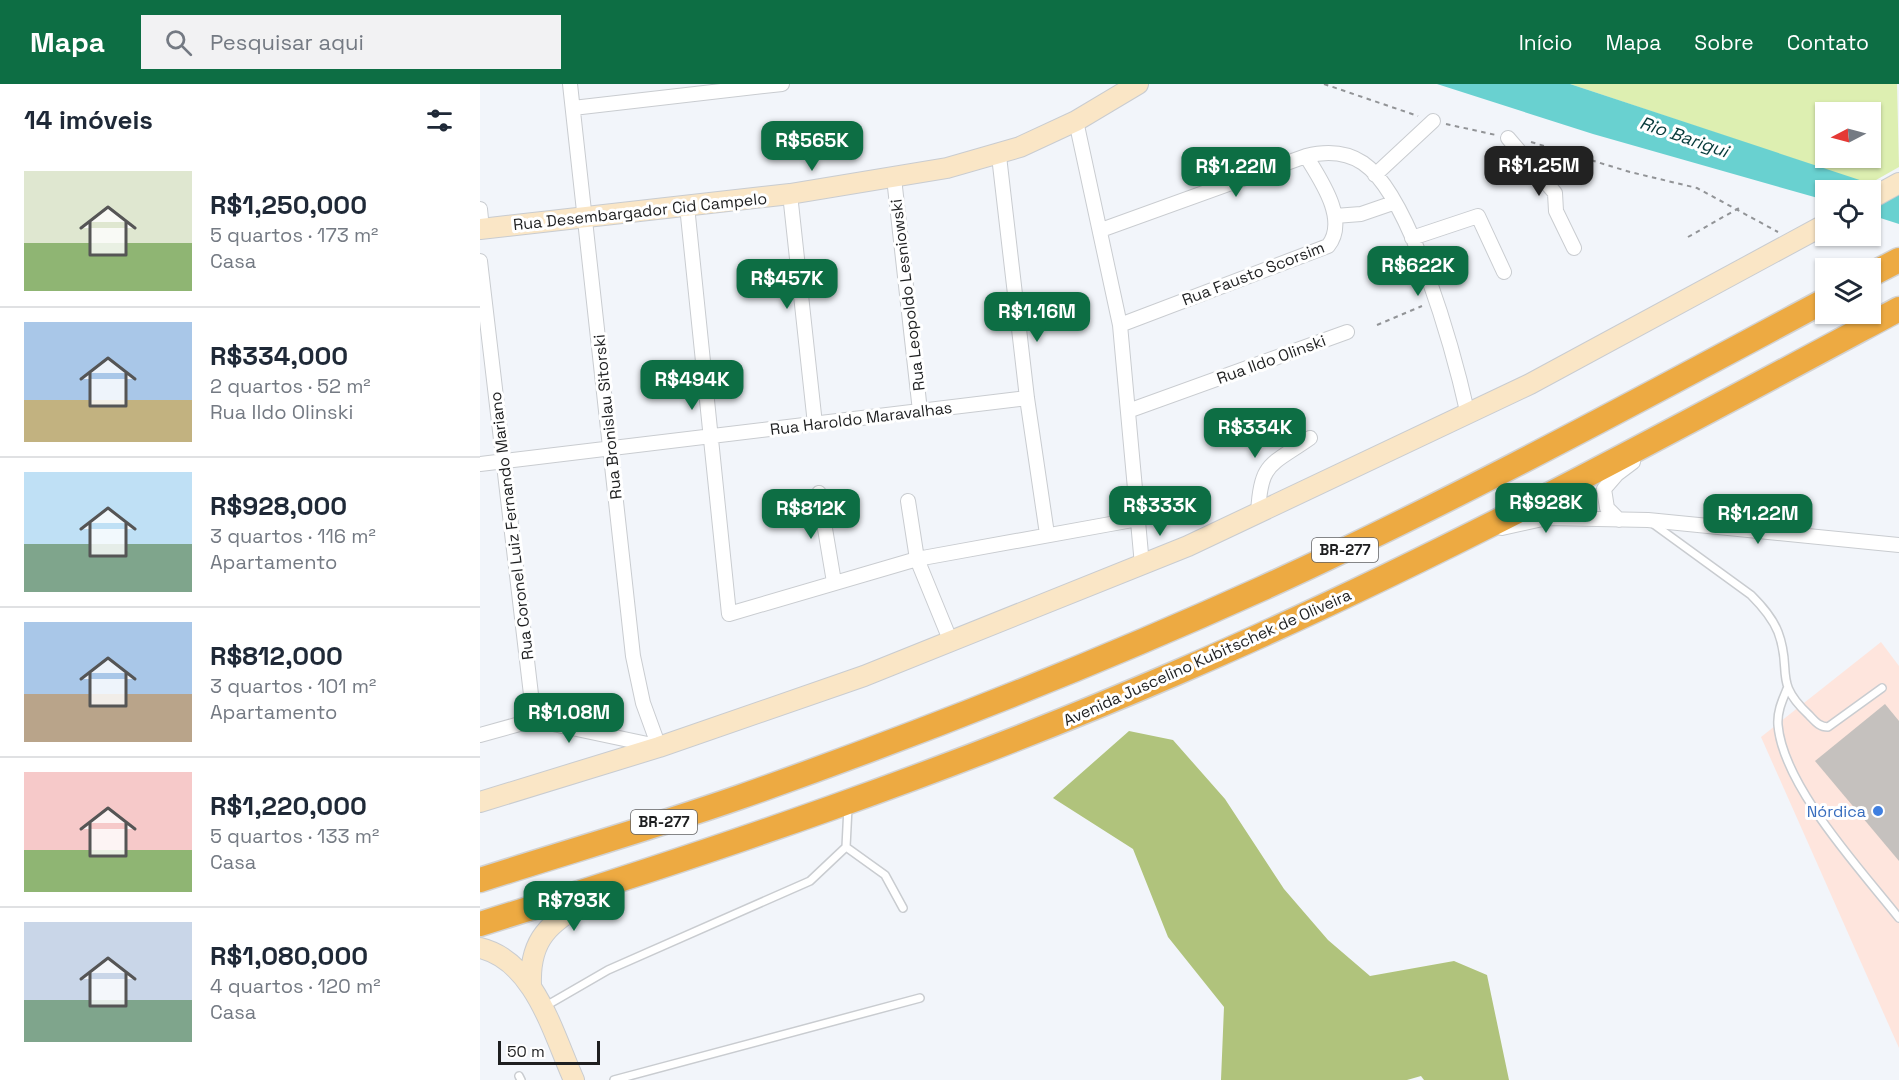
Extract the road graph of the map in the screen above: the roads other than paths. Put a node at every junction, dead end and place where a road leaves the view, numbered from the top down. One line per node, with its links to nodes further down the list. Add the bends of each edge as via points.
1 (570, 84): 4 (street, Rua Bronislau Sitorski)
2 (782, 84): 4 (street)
3 (1138, 84): 5 (main road, Rua Desembargador Cid Campelo)
4 (573, 108): 18 (street, Rua Bronislau Sitorski)
5 (1076, 121): 8 (main road, Rua Desembargador Cid Campelo); 21 (street)
6 (1433, 121): 10 (street)
7 (1508, 138): 23 (street, via 1555,193 1556,211)
8 (999, 156): 11 (main road, Rua Desembargador Cid Campelo); 32 (street)
9 (1306, 156): 10 (street, via 1338,153 1364,164); 17 (street, via 1326,190); 21 (street)
10 (1375, 175): 15 (street)
11 (894, 178): 14 (main road, Rua Desembargador Cid Campelo); 33 (street, Rua Leopoldo Lesniowski)
12 (1899, 183): 13 (main road)
13 (1881, 193)
14 (790, 194): 16 (main road, Rua Desembargador Cid Campelo); 36 (street)
15 (1393, 203): 17 (street, via 1361,214); 22 (street)
16 (687, 206): 18 (main road, Rua Desembargador Cid Campelo); 38 (street)
17 (1335, 216): 30 (street, Rua Fausto Scorsim, via 1331,243 1323,250)
18 (585, 217): 19 (main road, Rua Desembargador Cid Campelo); 40 (street, Rua Bronislau Sitorski)
19 (481, 222)
20 (1815, 229): 35 (main road, via 1593,352)
21 (1101, 230): 30 (street)
22 (1412, 238): 27 (street, via 1478,216); 35 (street, via 1450,342)
23 (1574, 248)
24 (1899, 260): 26 (highway)
25 (480, 261): 41 (street, Rua Coronel Luiz Fernando Mariano)
26 (1881, 269)
27 (1504, 272)
28 (1815, 306): 64 (highway, BR-277, via 1499,474 1335,555 1180,625 846,759)
29 (1899, 309): 37 (highway, Avenida Juscelino Kubitschek de Oliveira / BR-277)
30 (1120, 325): 34 (street)
31 (1347, 332): 34 (street, Rua Ildo Olinski)
32 (1028, 398): 33 (street, Rua Haroldo Maravalhas); 49 (street)
33 (920, 411): 36 (street, Rua Haroldo Maravalhas)
34 (1128, 411): 46 (street)
35 (1468, 415): 45 (main road)
36 (815, 424): 38 (street, Rua Haroldo Maravalhas)
37 (1681, 427): 47 (street, via 1604,489 1607,508); 50 (highway, Avenida Juscelino Kubitschek de Oliveira / BR-277)
38 (711, 436): 40 (street, Rua Haroldo Maravalhas); 54 (street, via 729,614)
39 (1310, 438): 45 (street, via 1269,467 1259,487)
40 (610, 448): 41 (street, Rua Haroldo Maravalhas); 60 (street, Rua Bronislau Sitorski, via 633,656)
41 (504, 461): 42 (street, Rua Haroldo Maravalhas); 58 (street, Rua Coronel Luiz Fernando Mariano)
42 (480, 464)
43 (819, 493): 54 (street)
44 (908, 501): 52 (street)
45 (1258, 514): 53 (main road)
46 (1138, 519): 49 (street); 53 (street)
47 (1619, 520): 48 (street); 50 (street, via 1547,518)
48 (1648, 520): 51 (street); 57 (lane, via 1764,608 1783,647)
49 (1047, 534): 52 (street)
50 (1471, 536): 62 (highway, Avenida Juscelino Kubitschek de Oliveira / BR-277, via 1175,673)
51 (1899, 545)
52 (917, 559): 54 (street); 55 (street)
53 (1142, 565): 55 (main road)
54 (834, 582)
55 (951, 642): 60 (main road)
56 (1882, 688): 57 (lane, via 1828,727 1822,727)
57 (1786, 689): 67 (lane, via 1779,711 1782,746 1808,802)
58 (534, 720): 59 (street); 60 (street)
59 (480, 735)
60 (658, 747): 61 (main road)
61 (480, 802)
62 (849, 803): 63 (lane); 65 (highway, Avenida Juscelino Kubitschek de Oliveira / BR-277)
63 (846, 847): 66 (lane, via 885,875); 72 (lane, via 810,880 608,970)
64 (480, 880)
65 (614, 883): 68 (highway, Avenida Juscelino Kubitschek de Oliveira / BR-277); 70 (main road, via 543,933 531,955)
66 (903, 908)
67 (1899, 918)
68 (480, 924)
69 (480, 948): 70 (main road, via 508,960)
70 (531, 984): 72 (main road)
71 (920, 998): 74 (lane)
72 (542, 1008): 73 (main road)
73 (574, 1080)
74 (614, 1080)

